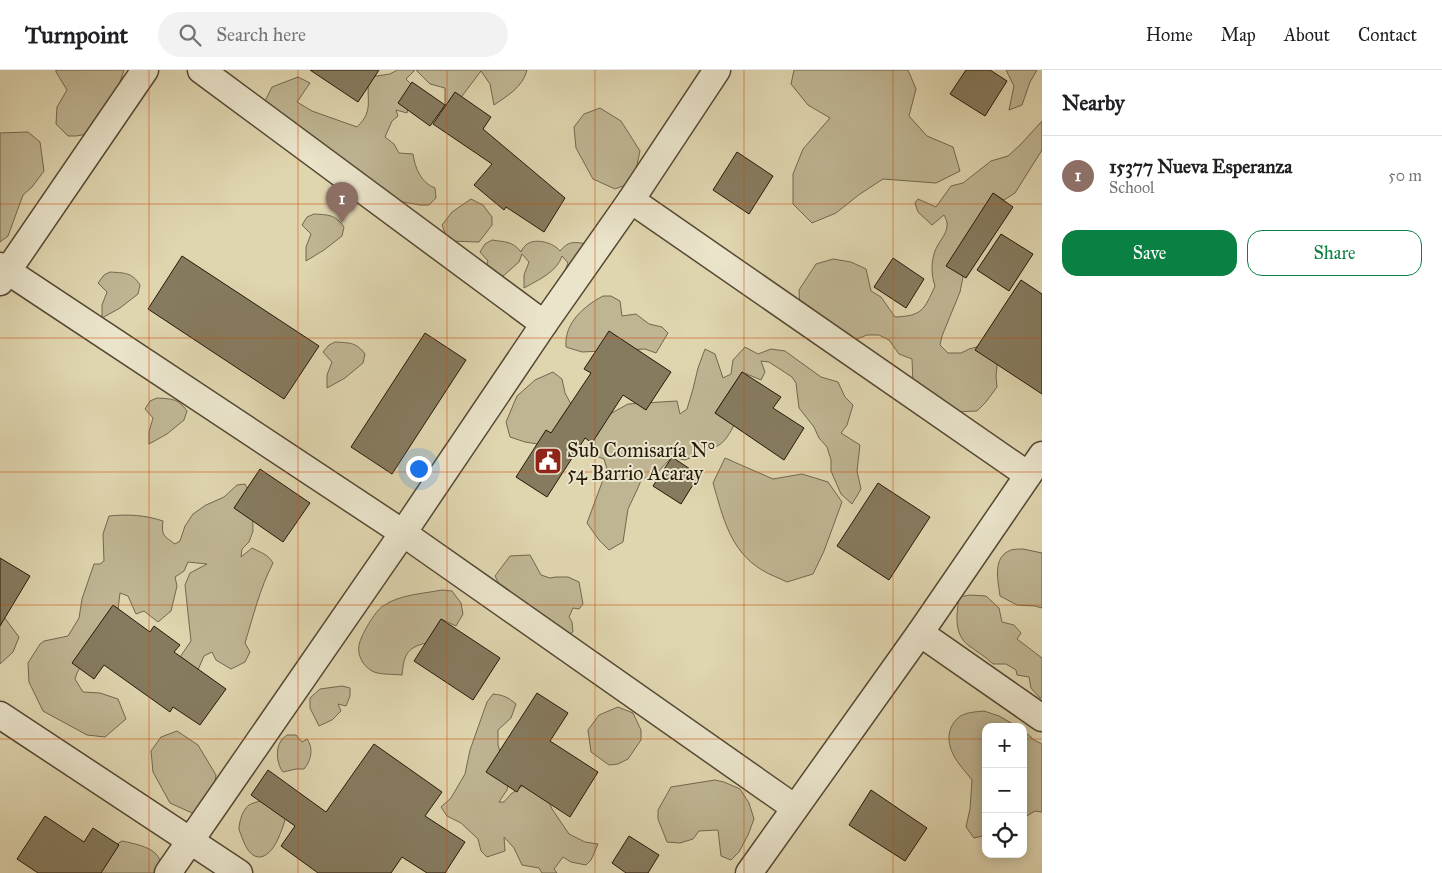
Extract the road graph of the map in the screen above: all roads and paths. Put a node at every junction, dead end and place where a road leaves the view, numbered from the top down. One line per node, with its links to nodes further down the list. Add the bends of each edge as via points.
1 (144, 70): 5 (street)
2 (201, 70): 6 (street)
3 (717, 70): 4 (street)
4 (631, 200): 6 (street); 7 (street)
5 (2, 273): 8 (street)
6 (544, 324): 8 (street)
7 (1035, 465): 9 (street)
8 (403, 532): 12 (street); 13 (street)
9 (920, 633): 11 (street); 12 (street)
10 (0, 715): 13 (street)
11 (1042, 718)
12 (795, 808): 16 (street)
13 (189, 841): 14 (street); 15 (street)
14 (168, 873)
15 (239, 873)
16 (750, 873)

